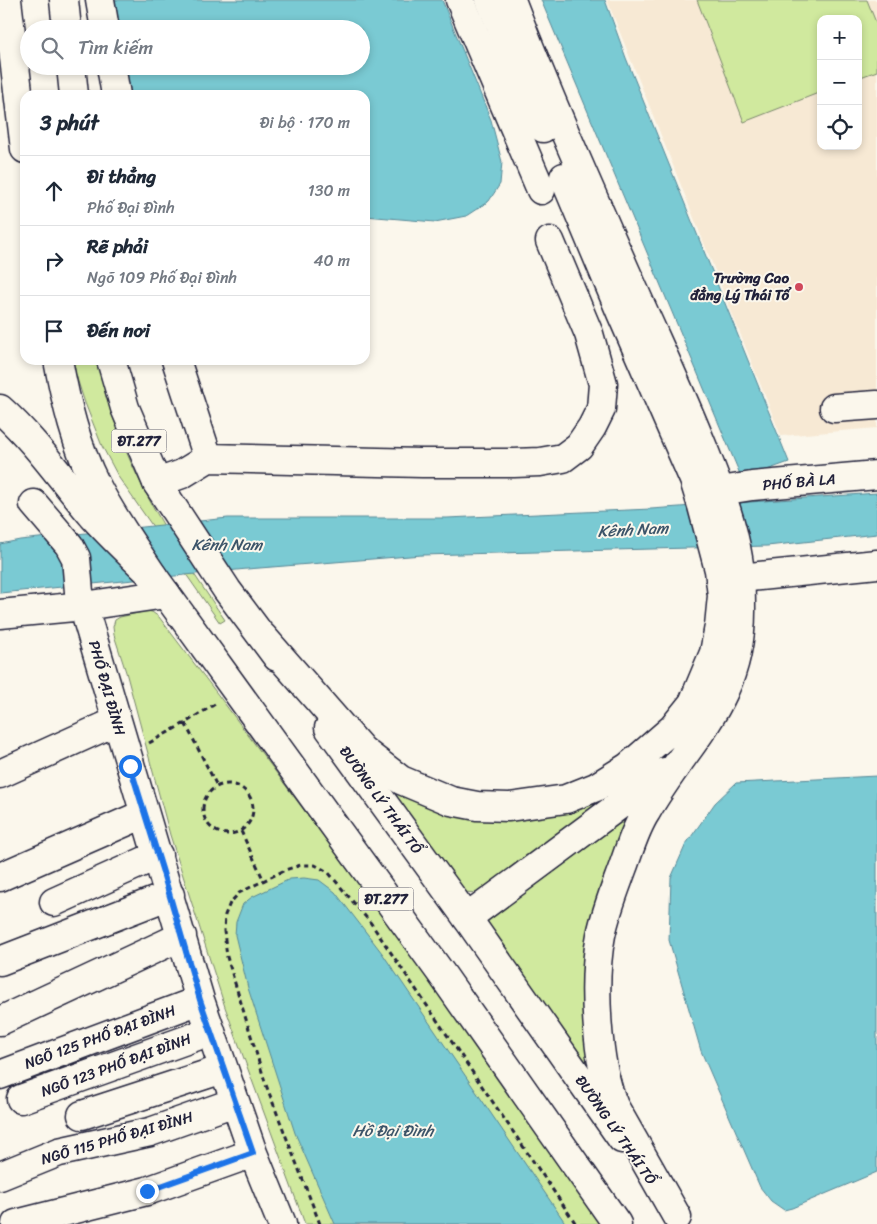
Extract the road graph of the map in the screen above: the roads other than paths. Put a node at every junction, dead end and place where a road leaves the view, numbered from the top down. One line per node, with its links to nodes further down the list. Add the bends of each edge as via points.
1 (7, 0): 13 (main road)
2 (64, 0): 7 (main road)
3 (100, 0): 8 (main road)
4 (460, 0): 14 (main road)
5 (490, 0): 29 (main road, via 694,480)
6 (511, 0): 25 (main road)
7 (66, 20)
8 (103, 20)
9 (72, 75): 11 (main road)
10 (113, 75): 12 (main road)
11 (73, 90)
12 (115, 90)
13 (20, 108)
14 (541, 190)
15 (550, 241): 22 (main road, via 589,334 603,384 601,410 592,427 579,446 563,458 531,462 422,463)
16 (59, 365): 27 (main road, via 67,408)
17 (112, 365): 24 (main road, ĐƯỜNG LÝ THÁI TỔ / ĐT.277, via 125,408)
18 (178, 365): 22 (main road)
19 (877, 406): 20 (main road)
20 (834, 408)
21 (0, 409): 27 (main road)
22 (208, 458): 24 (main road, via 182,474)
23 (877, 476): 25 (main road, PHỐ BÀ LA)
24 (157, 483): 33 (main road, ĐƯỜNG LÝ THÁI TỔ / ĐT.277, via 227,590)
25 (720, 491): 29 (main road, via 734,540)
26 (34, 504): 31 (main road, PHỐ ĐẠI ĐÌNH, via 69,545)
27 (104, 516): 30 (main road)
28 (877, 564): 29 (main road)
29 (730, 574): 33 (main road, via 722,596 714,653 693,703 673,728 628,767 596,787 566,799 538,804 477,806 452,801 401,780 362,750); 35 (main road, via 741,624 730,679 715,712)
30 (160, 585): 31 (main road); 58 (main road, ĐT.277)
31 (84, 606): 32 (main road); 34 (main road, PHỐ ĐẠI ĐÌNH)
32 (0, 614)
33 (263, 637): 42 (main road, ĐƯỜNG LÝ THÁI TỔ / ĐT.277)
34 (117, 721): 36 (main road); 37 (main road, PHỐ ĐẠI ĐÌNH)
35 (680, 760): 42 (main road); 55 (main road, via 635,832 613,893 600,938 597,994 607,1089)
36 (0, 774)
37 (144, 814): 38 (main road, PHỐ ĐẠI ĐÌNH); 39 (main road)
38 (158, 855): 40 (main road, PHỐ ĐẠI ĐÌNH); 41 (main road)
39 (0, 877)
40 (170, 895): 43 (main road, PHỐ ĐẠI ĐÌNH); 44 (main road)
41 (54, 902)
42 (467, 918): 55 (main road, ĐƯỜNG LÝ THÁI TỔ / ĐT.277)
43 (182, 936): 45 (main road, PHỐ ĐẠI ĐÌNH); 46 (main road)
44 (0, 962)
45 (200, 1000): 47 (main road, PHỐ ĐẠI ĐÌNH); 49 (main road, NGÕ 125 PHỐ ĐẠI ĐÌNH)
46 (0, 1021)
47 (211, 1031): 48 (main road, PHỐ ĐẠI ĐÌNH); 50 (main road, NGÕ 123 PHỐ ĐẠI ĐÌNH)
48 (223, 1069): 51 (main road, PHỐ ĐẠI ĐÌNH); 52 (main road)
49 (0, 1075)
50 (21, 1099)
51 (235, 1102): 53 (main road, PHỐ ĐẠI ĐÌNH); 54 (main road, NGÕ 115 PHỐ ĐẠI ĐÌNH, via 150,1132 59,1152)
52 (82, 1115)
53 (253, 1153): 56 (main road, via 147,1191); 57 (main road, PHỐ ĐẠI ĐÌNH)
54 (0, 1176)
55 (679, 1221)
56 (16, 1224)
57 (281, 1224)
58 (617, 1224)

